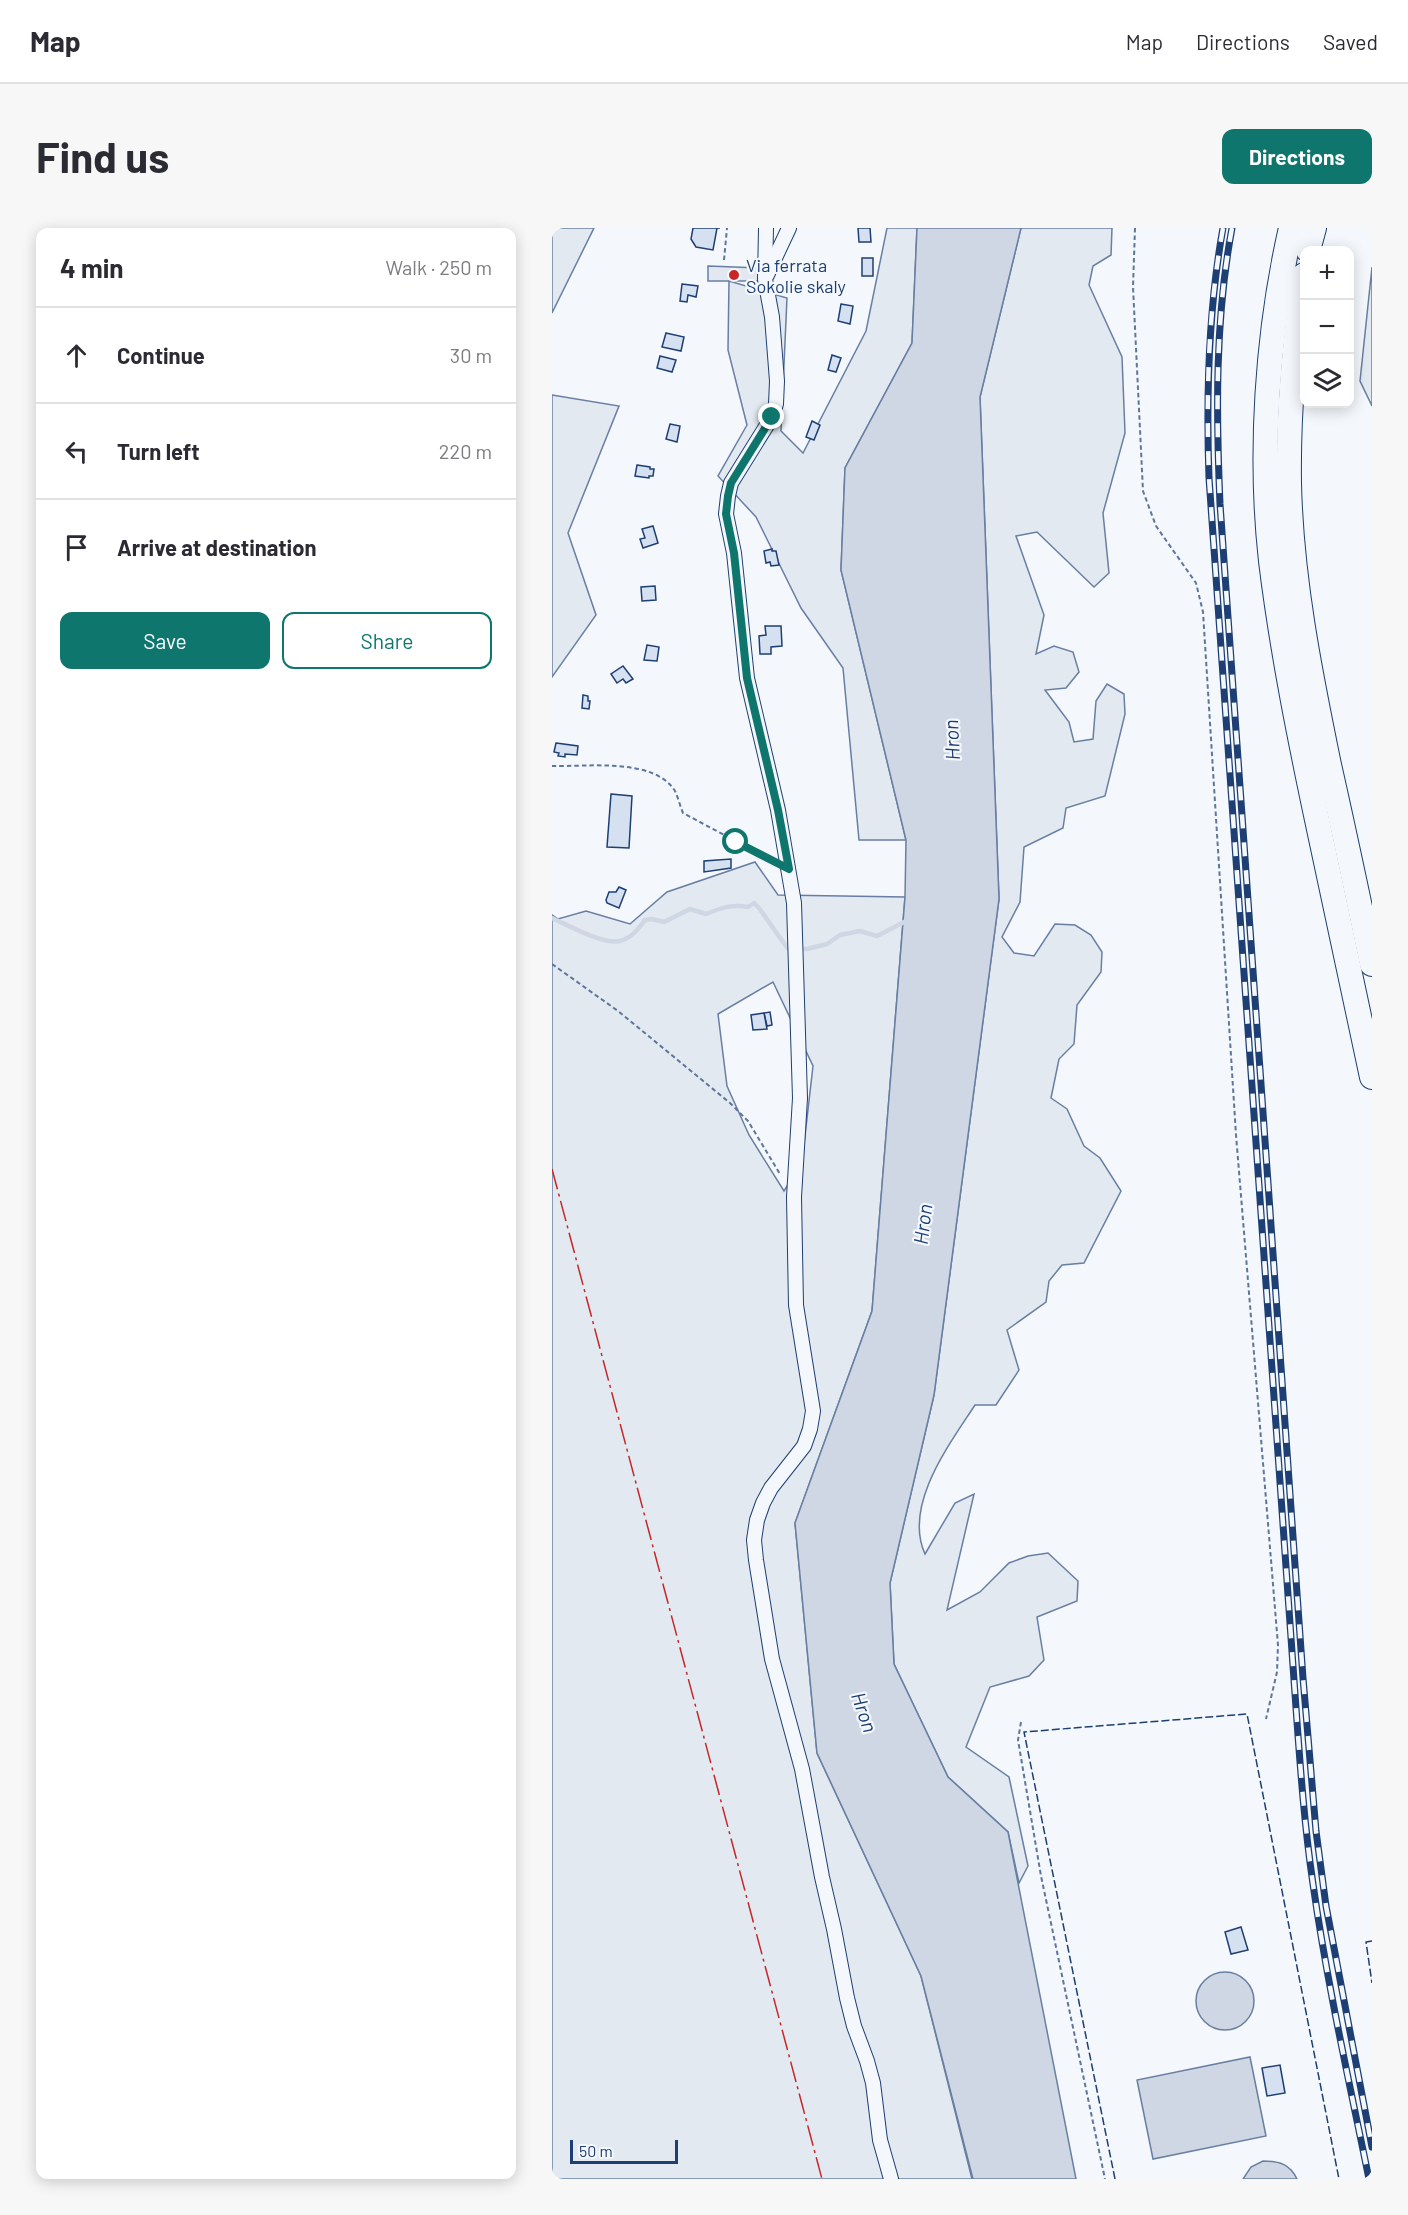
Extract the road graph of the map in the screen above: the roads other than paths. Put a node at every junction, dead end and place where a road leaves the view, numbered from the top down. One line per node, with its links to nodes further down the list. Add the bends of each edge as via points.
1 (766, 228): 6 (street)
2 (789, 228): 6 (street)
3 (1291, 228): 9 (highway, via 1274,328 1267,408 1271,560 1295,710)
4 (1314, 228): 5 (highway)
5 (1309, 246)
6 (765, 279): 10 (street, via 772,317 776,404 731,483 726,514 747,678 778,810 794,903 800,1098 794,1197 796,1305 813,1411 804,1446 763,1503 754,1540 772,1659 802,1769 847,1998 873,2083 880,2140)
7 (1301, 300): 8 (highway, via 1291,405 1289,483 1294,553 1316,703)
8 (1372, 964)
9 (1372, 1077)
10 (891, 2179)

